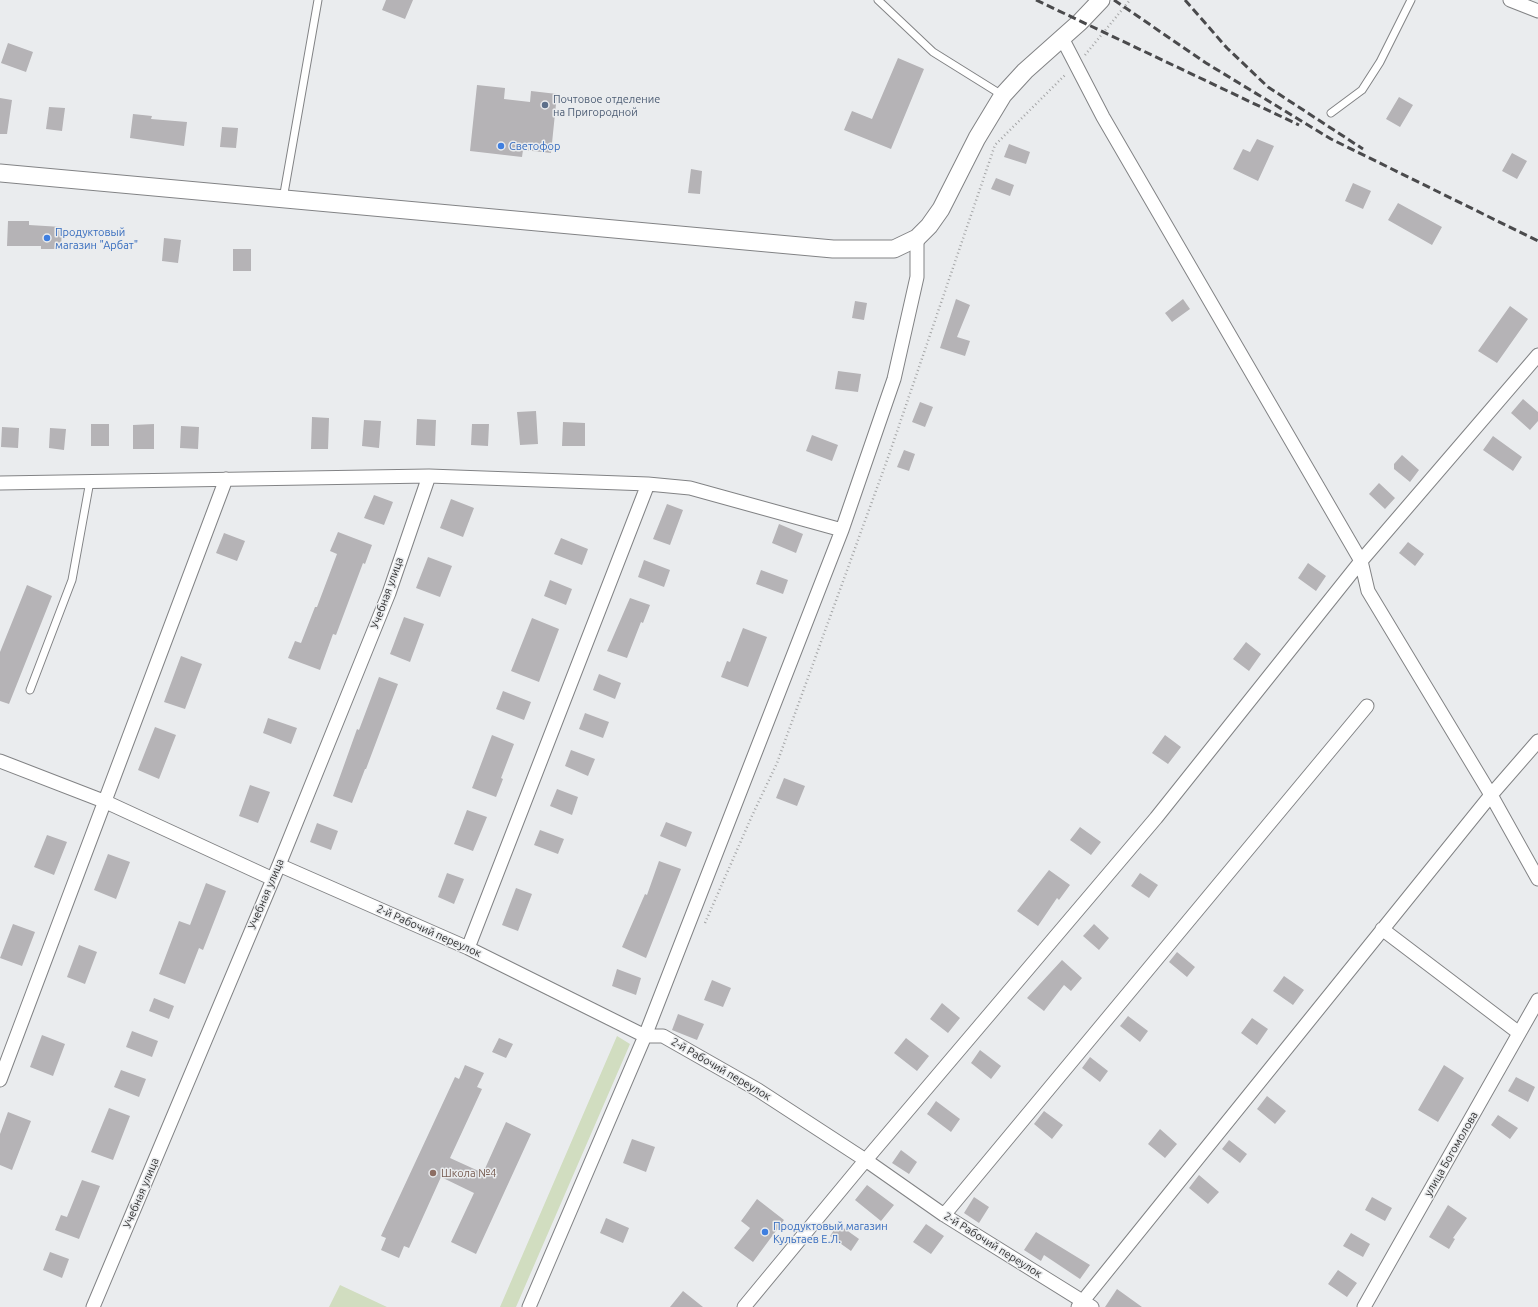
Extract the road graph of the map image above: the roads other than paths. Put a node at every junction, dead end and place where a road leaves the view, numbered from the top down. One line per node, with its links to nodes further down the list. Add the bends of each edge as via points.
1 (318, 0): 11 (lane)
2 (878, 0): 8 (lane, via 934,52)
3 (1101, 0): 7 (street)
4 (1411, 0): 9 (lane, via 1380,62 1362,90)
5 (1510, 0): 6 (street)
6 (1538, 10)
7 (1062, 38): 8 (street); 20 (street, via 1103,117)
8 (1003, 95): 12 (street, via 976,138 942,209)
9 (1331, 113)
10 (0, 173): 11 (street)
11 (283, 199): 12 (street, via 833,249 894,249)
12 (916, 238): 19 (street, via 918,278 894,379)
13 (1538, 355): 20 (street)
14 (429, 476): 15 (street); 18 (street); 27 (street, Учебная улица, via 389,593)
15 (226, 479): 16 (street); 26 (street)
16 (90, 481): 17 (street); 21 (lane, via 72,580)
17 (0, 483)
18 (648, 484): 19 (street, via 690,488); 31 (street)
19 (842, 530): 34 (street)
20 (1361, 561): 25 (street, via 1368,591); 36 (street, via 1156,818)
21 (30, 690)
22 (1367, 706): 37 (street)
23 (1538, 741): 25 (street)
24 (0, 761): 26 (street)
25 (1491, 795): 29 (street); 30 (street)
26 (106, 802): 28 (street); 35 (street)
27 (279, 865): 28 (street, Учебная улица); 31 (street, 2-й Рабочий переулок)
28 (272, 879): 39 (street, Учебная улица)
29 (1538, 879)
30 (1382, 929): 33 (street); 38 (street)
31 (468, 948): 34 (street, 2-й Рабочий переулок)
32 (1538, 1000): 33 (street, улица Богомолова)
33 (1519, 1033): 42 (street, улица Богомолова)
34 (645, 1036): 36 (street, 2-й Рабочий переулок, via 663,1036 758,1090); 40 (street)
35 (0, 1080)
36 (867, 1161): 37 (street, 2-й Рабочий переулок); 41 (street, via 858,1168)
37 (944, 1216): 38 (street, 2-й Рабочий переулок)
38 (1084, 1305)
39 (93, 1307)
40 (529, 1307)
41 (744, 1307)
42 (1364, 1307)

